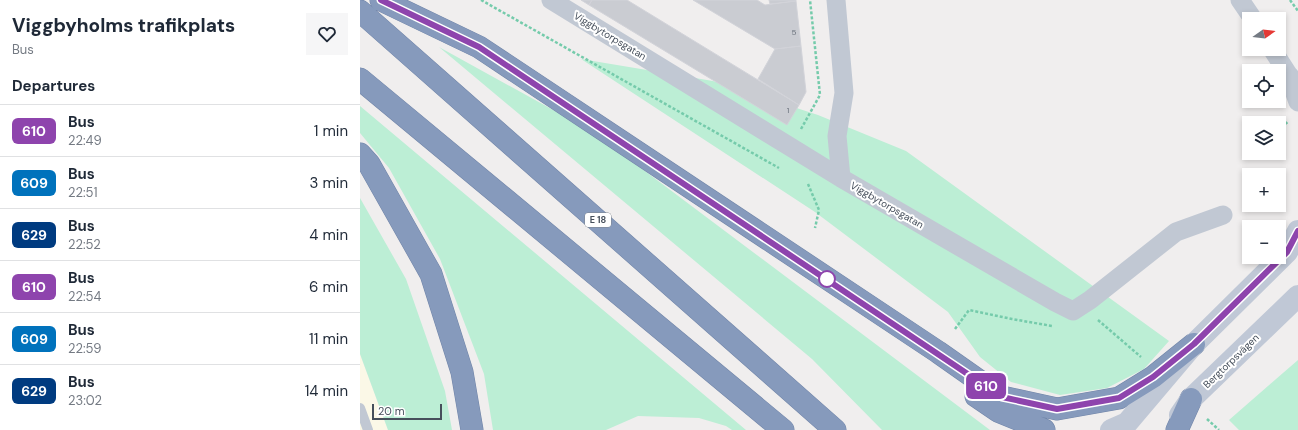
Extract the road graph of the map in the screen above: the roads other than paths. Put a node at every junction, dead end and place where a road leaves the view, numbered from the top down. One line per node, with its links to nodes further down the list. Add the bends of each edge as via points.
1 (381, 0): 15 (highway, via 479,47)
2 (551, 0): 12 (street, Viggbytorpsgatan)
3 (836, 0): 12 (street, via 844,93 837,136)
4 (1240, 0): 6 (street)
5 (360, 11): 23 (highway, E 18)
6 (1248, 12)
7 (1277, 56): 9 (street)
8 (360, 79): 22 (highway)
9 (1293, 79): 10 (street)
10 (1298, 102)
11 (360, 154): 21 (highway, via 369,164 430,274 462,372)
12 (841, 178): 13 (street, Viggbytorpsgatan, via 1073,311 1176,232)
13 (1223, 216)
14 (1298, 231): 17 (main road, via 1287,252)
15 (826, 278): 17 (highway, via 1002,397 1057,409 1119,398 1153,377); 24 (highway, via 930,362 998,411)
16 (1298, 296): 18 (main road, Bergtorpsvägen)
17 (1194, 344): 25 (main road, via 1127,424)
18 (1197, 407): 26 (main road, Bergtorpsvägen); 27 (highway)
19 (360, 408): 20 (lane)
20 (368, 430)
21 (472, 430)
22 (783, 430)
23 (835, 430)
24 (1044, 430)
25 (1111, 430)
26 (1169, 430)
27 (1177, 430)

